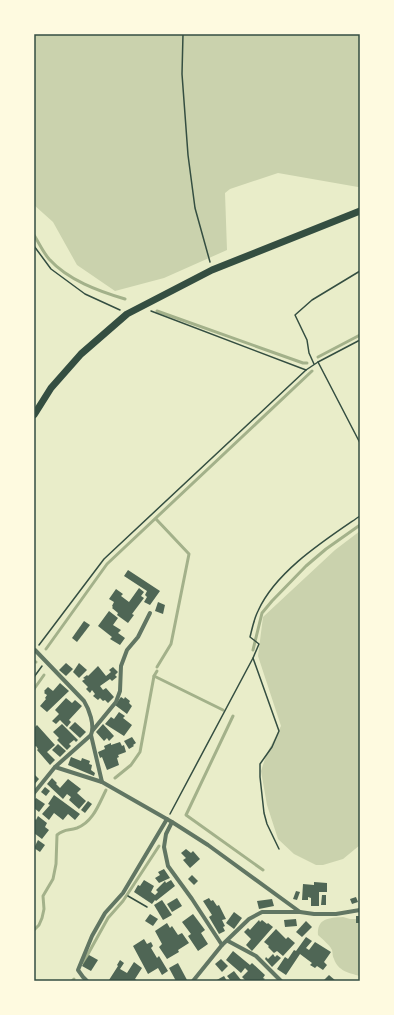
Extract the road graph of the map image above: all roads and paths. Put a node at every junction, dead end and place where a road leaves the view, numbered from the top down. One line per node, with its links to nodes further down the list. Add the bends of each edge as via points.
1 (183, 34): 4 (path, via 182,74 188,155 195,208)
2 (360, 211): 4 (main road)
3 (34, 246): 7 (path, via 51,269 85,294)
4 (212, 270): 6 (main road)
5 (360, 271): 10 (path, via 312,300 295,315 307,340)
6 (140, 307): 7 (main road); 11 (path)
7 (127, 314): 12 (main road, via 81,354 51,388)
8 (360, 340): 9 (path)
9 (318, 362): 10 (path); 13 (path)
10 (314, 365): 11 (path)
11 (306, 370): 16 (path, via 104,559)
12 (34, 415)
13 (360, 443)
14 (360, 516): 17 (path, via 295,564 270,591 258,611 250,637 259,644)
15 (150, 613): 18 (street, via 138,637 127,650 121,666 120,691 116,702)
16 (35, 650): 18 (street, via 84,701 89,709)
17 (253, 658): 22 (path); 24 (path, via 279,731 260,764 266,824)
18 (92, 733): 19 (street); 20 (street)
19 (55, 767): 20 (street); 21 (street)
20 (102, 782): 22 (street)
21 (34, 793)
22 (167, 819): 23 (street); 25 (street)
23 (172, 822): 28 (street); 30 (street, via 166,834 164,847 168,866)
24 (279, 849)
25 (123, 893): 26 (path); 31 (street, via 105,913 80,963 78,970)
26 (147, 907)
27 (360, 910): 28 (street, via 336,914)
28 (300, 912): 29 (street, via 262,912 249,919)
29 (228, 941): 30 (street); 33 (street, via 256,956)
30 (222, 945): 32 (street)
31 (87, 981)
32 (192, 981)
33 (281, 981)

